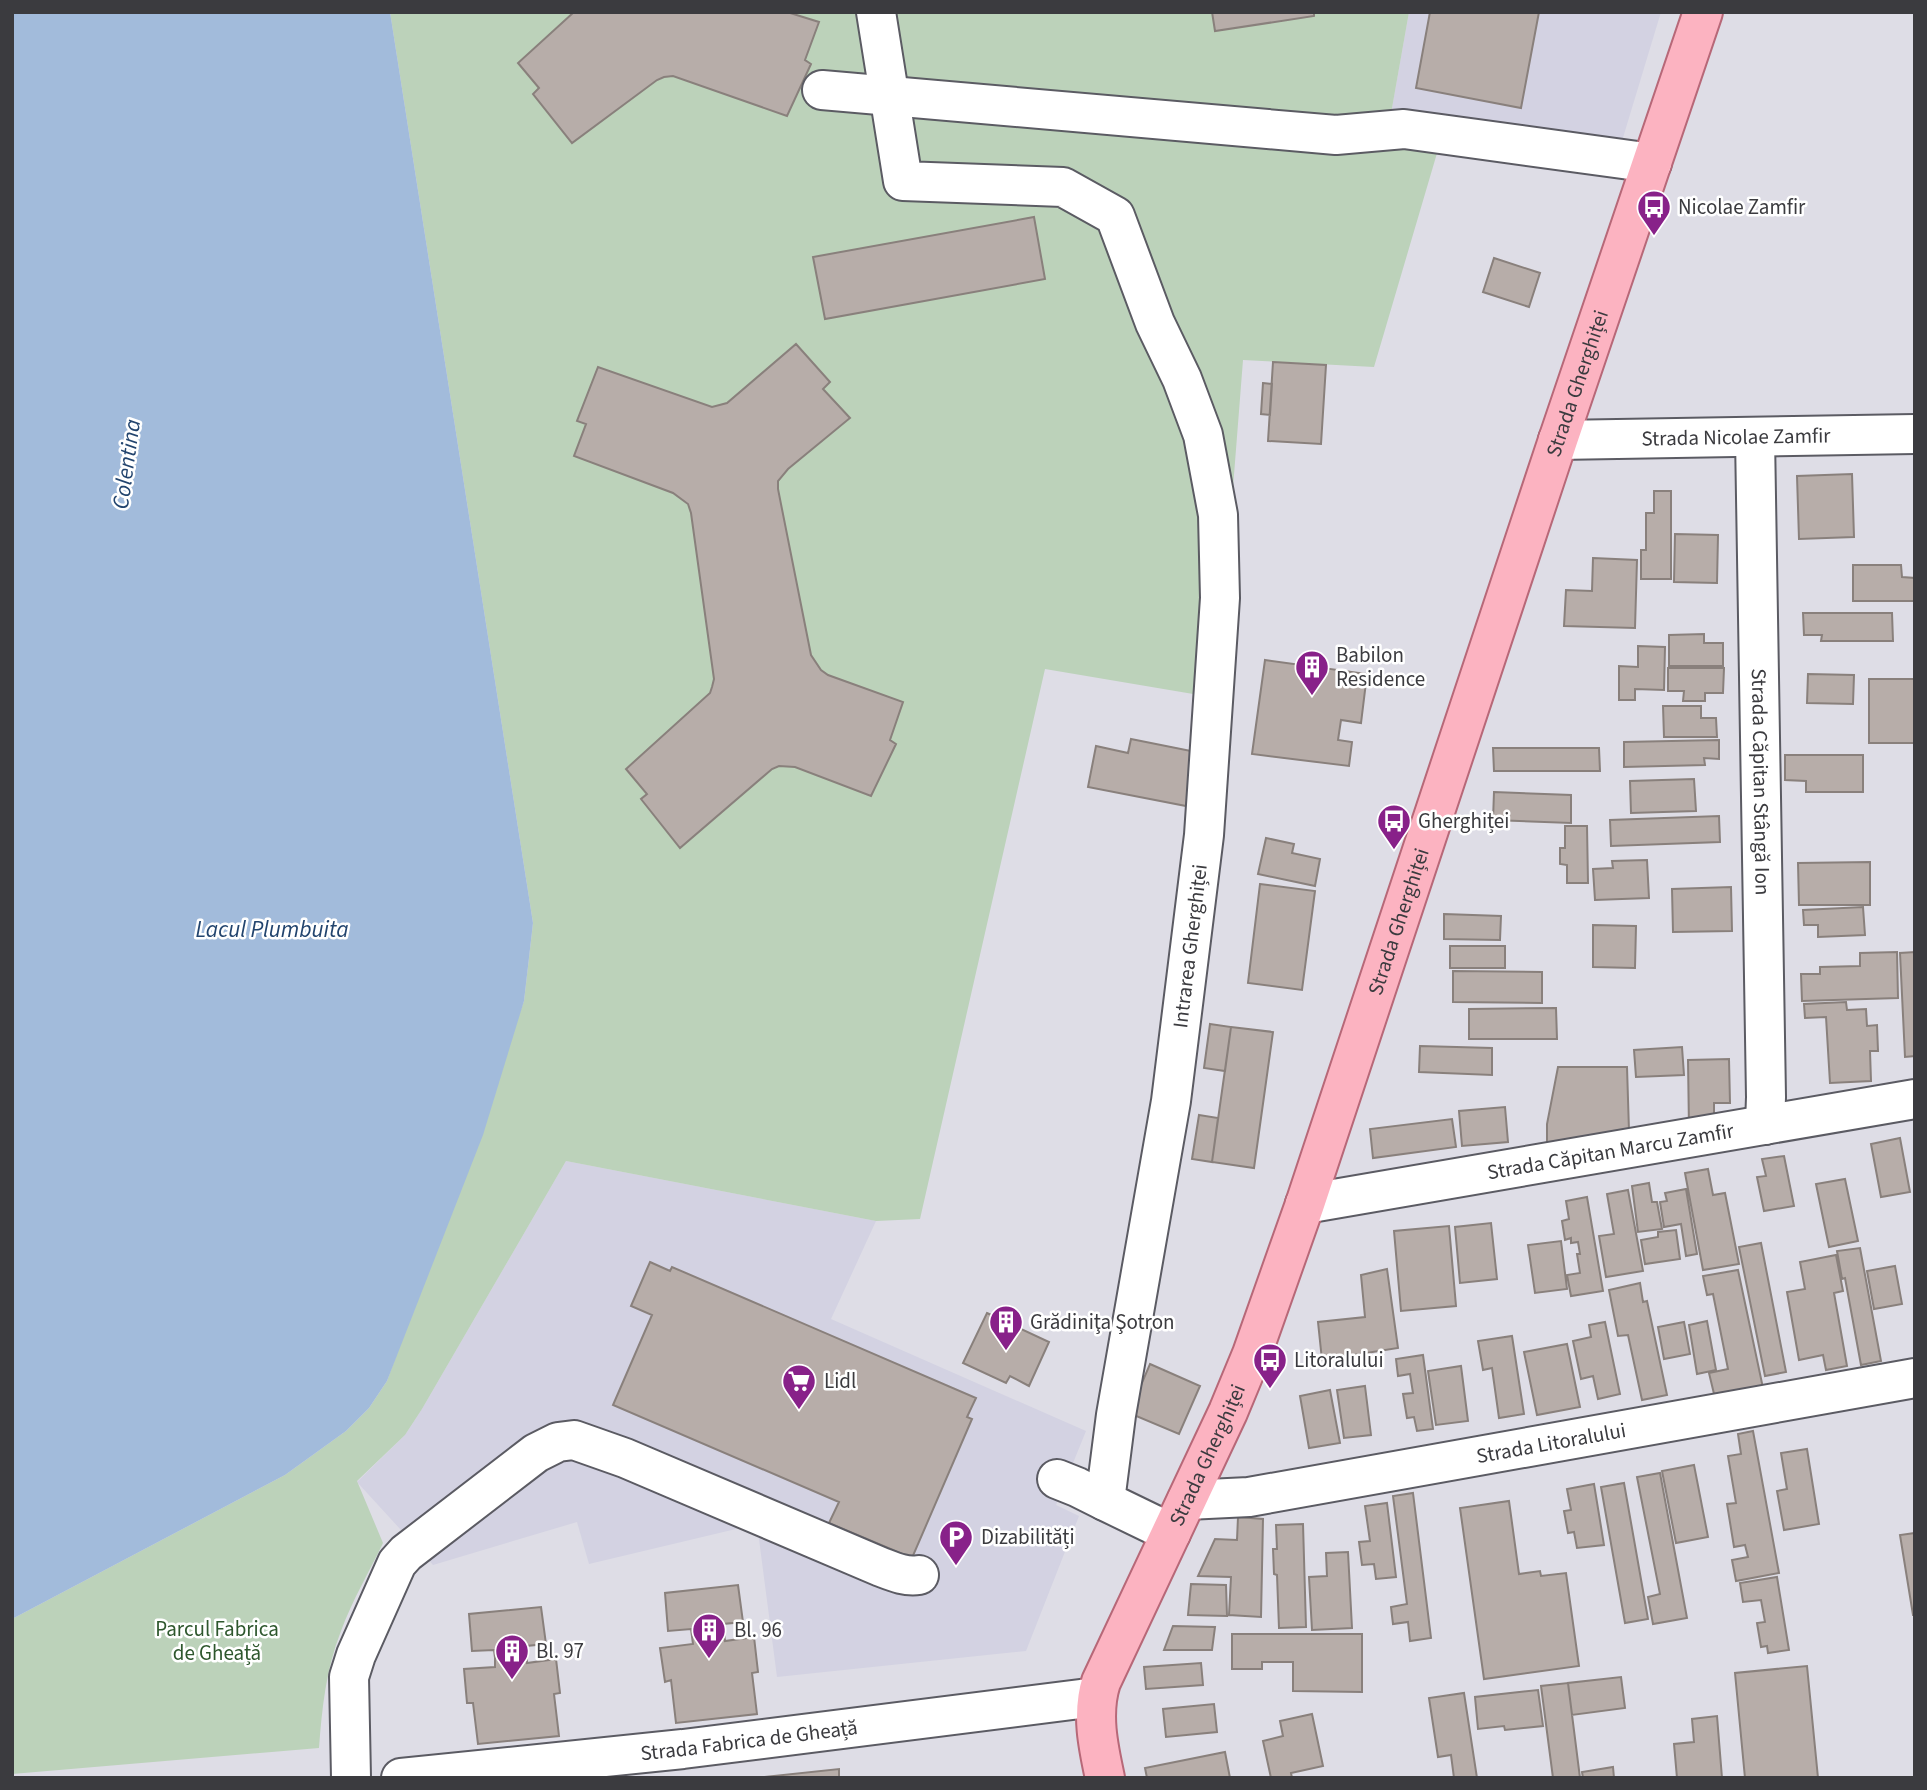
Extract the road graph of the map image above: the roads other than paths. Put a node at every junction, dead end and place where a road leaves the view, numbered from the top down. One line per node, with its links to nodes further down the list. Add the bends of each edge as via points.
1 (876, 12): 4 (street)
2 (1703, 12): 5 (main road, Strada Gherghiței)
3 (822, 90): 4 (street)
4 (890, 97): 5 (street, via 1336,135 1404,129); 14 (street, Intrarea Gherghiței, via 903,181 1063,187 1115,216 1203,435 1218,515 1220,598 1204,835 1171,1101)
5 (1652, 163): 8 (main road, Strada Gherghiței)
6 (1915, 434): 7 (street, Strada Nicolae Zamfir)
7 (1755, 437): 8 (street, Strada Nicolae Zamfir); 10 (street, Strada Căpitan Stângă Ion)
8 (1558, 440): 11 (main road, Strada Gherghiței)
9 (1915, 1099): 10 (street, Strada Căpitan Marcu Zamfir)
10 (1765, 1125): 11 (street, Strada Căpitan Marcu Zamfir)
11 (1305, 1204): 15 (main road, Strada Gherghiței, via 1241,1382)
12 (1915, 1378): 15 (street, Strada Litoralului, via 1249,1497)
13 (1056, 1479): 14 (street)
14 (1105, 1501): 15 (street)
15 (1179, 1516): 17 (main road, Strada Gherghiței)
16 (919, 1575): 19 (street, via 891,1571 625,1458 574,1440 558,1442 536,1453 397,1563 349,1677)
17 (1096, 1697): 18 (street, Strada Fabrica de Gheață); 21 (main road, Strada Gherghiței)
18 (684, 1764): 20 (street, Strada Fabrica de Gheață)
19 (351, 1778)
20 (401, 1778)
21 (1105, 1778)

